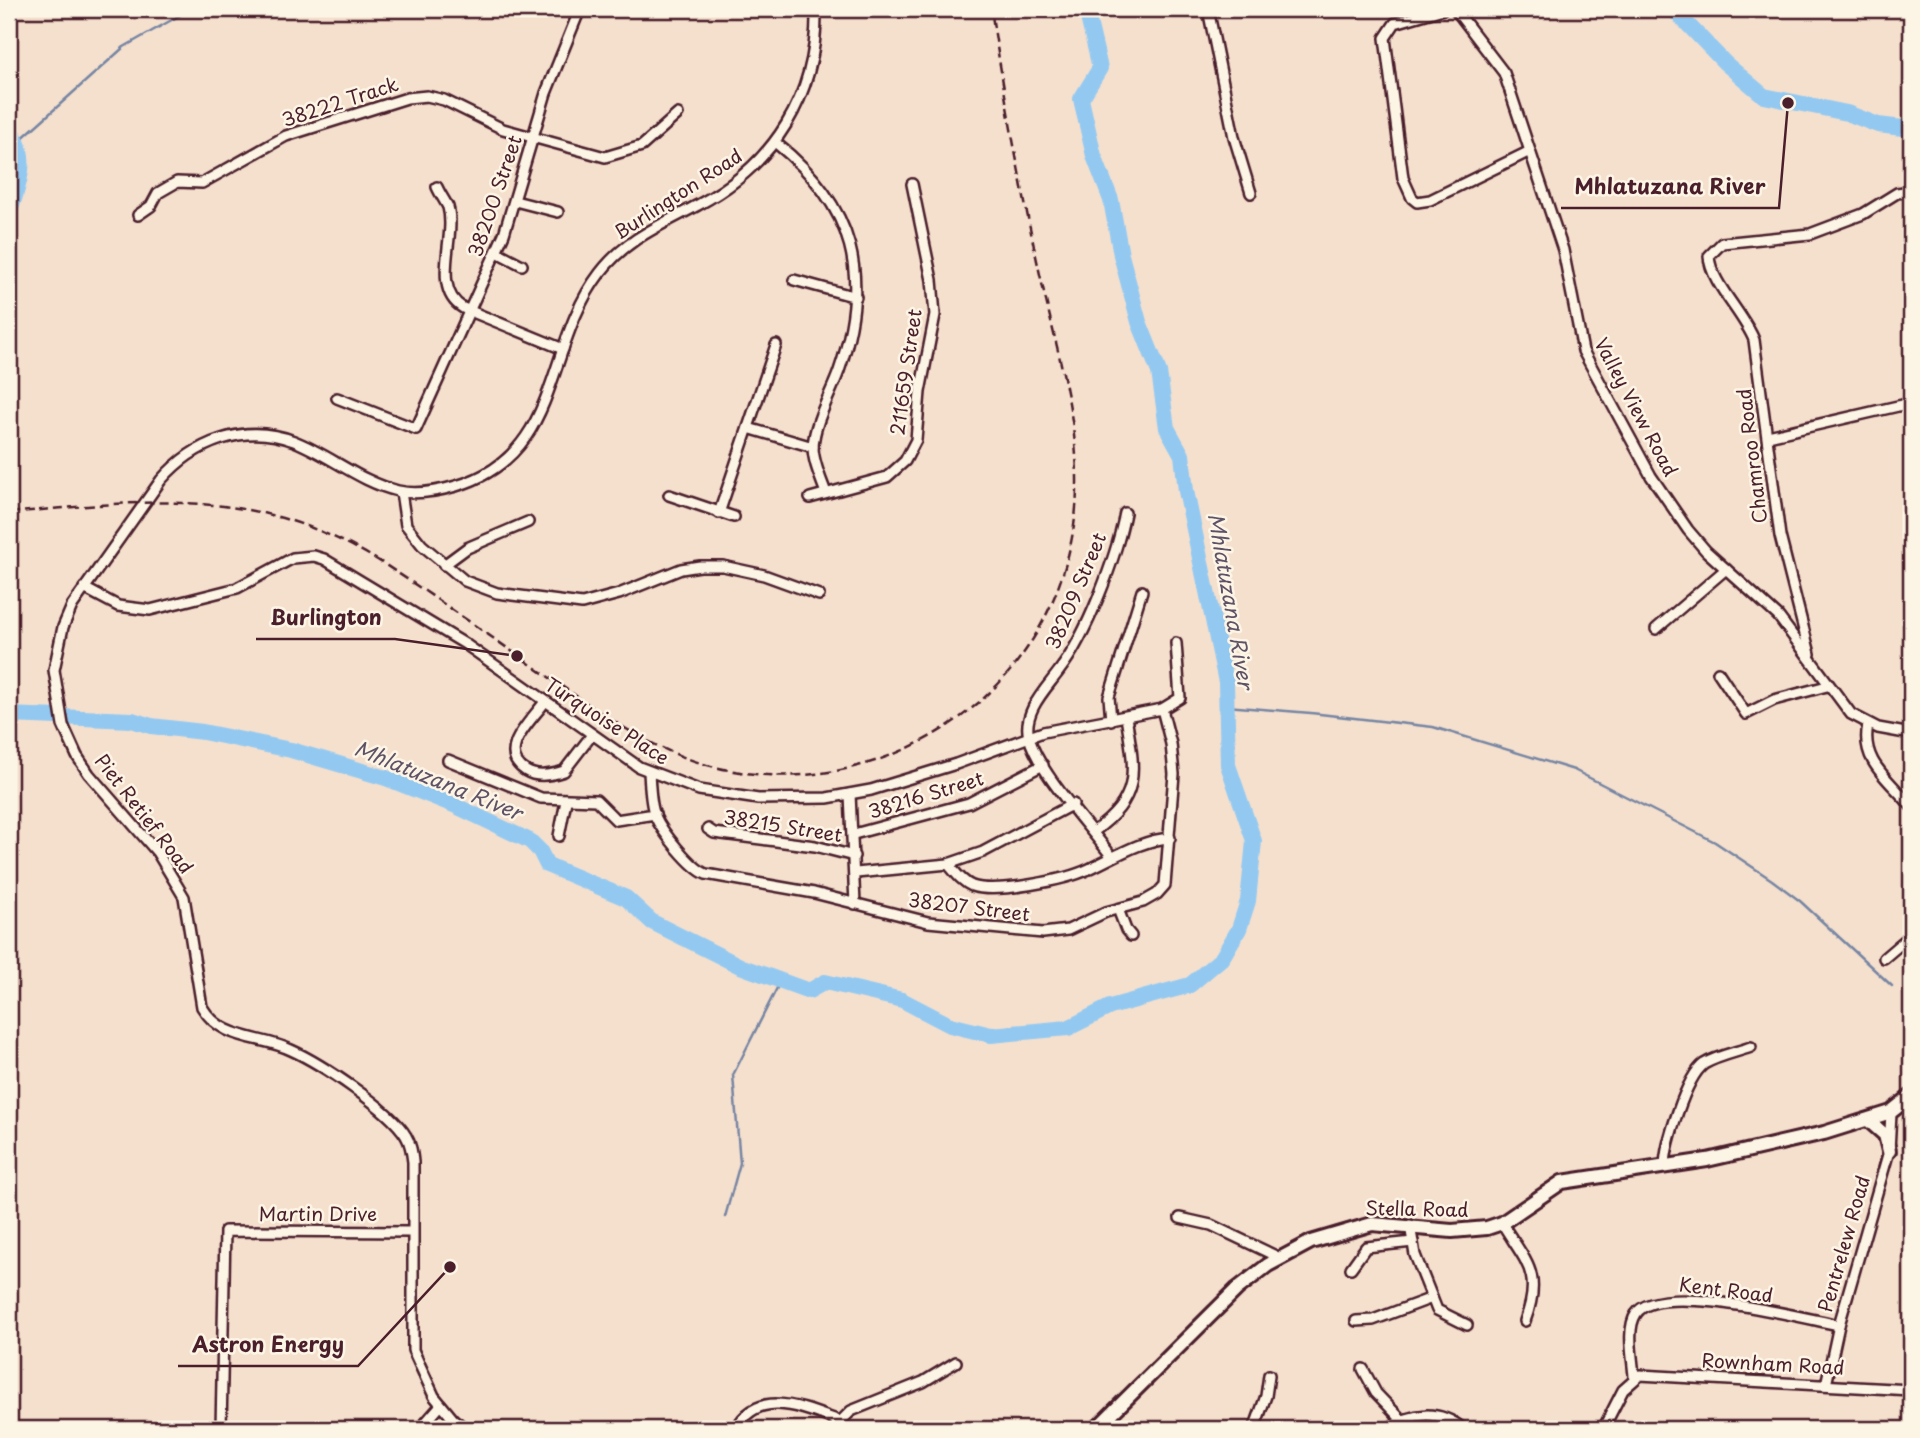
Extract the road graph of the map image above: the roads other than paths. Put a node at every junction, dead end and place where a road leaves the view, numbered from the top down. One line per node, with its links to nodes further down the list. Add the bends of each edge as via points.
1 (580, 9): 7 (street, 38200 Street, via 552,75)
2 (816, 9): 8 (street, Burlington Road, via 810,74)
3 (1208, 9): 13 (street, via 1234,137)
4 (1443, 9): 9 (street, via 1395,23 1385,38 1403,178 1412,198 1430,200)
5 (1455, 9): 9 (street, Valley View Road, via 1504,73)
6 (678, 114): 7 (street, 38222 Track, via 642,146 605,157)
7 (533, 138): 14 (street, 38200 Street); 16 (street, 38222 Track, via 503,129 444,100 407,98 286,136 202,183 177,182 158,193 151,206)
8 (776, 143): 20 (street, via 809,173 838,212 851,246); 23 (street, Burlington Road, via 756,166 720,192 623,248 582,299)
9 (1530, 151): 39 (street, Valley View Road, via 1563,250 1583,351 1669,505)
10 (912, 184): 31 (street, 211659 Street, via 931,272 934,315 916,440 905,461 887,477)
11 (437, 187): 21 (street, via 448,216 447,284 452,299)
12 (1911, 191): 28 (street, Chamroo Road, via 1897,193 1863,214 1810,234 1736,240 1722,243 1711,253 1710,266 1755,340)
13 (1251, 193)
14 (515, 201): 15 (street); 17 (street, 38200 Street)
15 (558, 212)
16 (138, 215)
17 (497, 253): 18 (street); 21 (street, 38200 Street)
18 (522, 265)
19 (794, 280): 20 (street)
20 (856, 297): 29 (street, via 847,348)
21 (469, 311): 23 (street); 24 (street, 38200 Street, via 416,429)
22 (776, 345): 26 (street)
23 (563, 349): 30 (street, Burlington Road, via 536,425 505,461 452,488)
24 (337, 398)
25 (1911, 403): 28 (street)
26 (748, 428): 29 (street); 34 (street)
27 (257, 434): 30 (street, Burlington Road, via 293,441 361,477); 40 (street, Piet Retief Road, via 206,444 175,464)
28 (1768, 436): 45 (street, Chamroo Road, via 1780,537)
29 (813, 447): 31 (street)
30 (401, 492): 38 (street, via 402,515 410,532)
31 (826, 493): 33 (street, 211659 Street)
32 (669, 495): 34 (street)
33 (810, 498)
34 (719, 513): 36 (street)
35 (1125, 513): 55 (street, 38209 Street, via 1090,611 1067,660 1038,697)
36 (734, 517)
37 (528, 522): 38 (street, via 467,548)
38 (444, 565): 42 (street, via 478,588 573,604 619,594 700,566 764,575)
39 (1726, 569): 43 (street); 45 (street, Valley View Road, via 1778,616)
40 (84, 588): 48 (street, Turquoise Place, via 118,606 150,610 237,588 293,558 314,556 456,638); 87 (street, Piet Retief Road, via 63,627 55,659 66,733 89,774 157,852 184,897 202,1007 228,1032 298,1054 372,1102 403,1131 412,1152)
41 (1142, 591): 51 (street, via 1109,697)
42 (819, 595)
43 (1656, 629)
44 (1176, 643): 49 (street, via 1180,698)
45 (1813, 663): 47 (street, Valley View Road)
46 (1718, 672): 47 (street, via 1746,714)
47 (1827, 686): 52 (street, Valley View Road, via 1851,714)
48 (544, 703): 54 (street, Turquoise Place); 54 (street, via 514,745 518,766 535,775 564,771)
49 (1162, 709): 50 (street, Turquoise Place); 68 (street, 38207 Street, via 1174,757)
50 (1126, 717): 51 (street, Turquoise Place); 65 (street, via 1132,782 1119,813)
51 (1111, 720): 55 (street, Turquoise Place)
52 (1868, 725): 53 (street, Valley View Road); 62 (street, via 1868,754)
53 (1911, 734)
54 (591, 736): 58 (street, Turquoise Place)
55 (1028, 736): 57 (street); 59 (street, Turquoise Place, via 926,774)
56 (448, 760): 60 (street, via 541,798)
57 (1043, 765): 61 (street); 66 (street, 38216 Street, via 969,803)
58 (649, 772): 59 (street, Turquoise Place, via 699,790 758,799); 63 (street, 38207 Street)
59 (850, 794): 66 (street)
60 (566, 801): 63 (street, via 596,800 616,820); 67 (street)
61 (1073, 804): 65 (street); 71 (street, via 983,852)
62 (1911, 806)
63 (655, 814): 73 (street, 38207 Street, via 701,872)
64 (708, 829): 69 (street, 38215 Street)
65 (1093, 832): 70 (street)
66 (853, 834): 69 (street)
67 (559, 836)
68 (1170, 838): 70 (street); 74 (street, 38207 Street, via 1162,890)
69 (854, 856): 72 (street)
70 (1112, 857): 71 (street, via 1057,879 990,888 966,883)
71 (948, 864): 72 (street)
72 (856, 873): 73 (street)
73 (855, 904): 74 (street, 38207 Street, via 928,922 1043,933 1069,930)
74 (1118, 909): 76 (street)
75 (1911, 934): 77 (street)
76 (1131, 936)
77 (1884, 958)
78 (1751, 1047): 83 (street, via 1706,1063 1697,1071 1673,1131)
79 (1911, 1096): 80 (main road, Stella Road)
80 (1891, 1112): 81 (main road, Stella Road); 82 (street, Pentrelew Road)
81 (1868, 1121): 82 (main road, via 1885,1135); 83 (main road, Stella Road)
82 (1889, 1151): 95 (street, Pentrelew Road)
83 (1665, 1167): 85 (main road, Stella Road, via 1562,1182)
84 (1180, 1218): 89 (street, via 1211,1225)
85 (1502, 1223): 86 (main road, Stella Road, via 1460,1231); 93 (street, via 1534,1279)
86 (1410, 1225): 88 (street); 89 (main road, Stella Road, via 1352,1228)
87 (411, 1232): 102 (street, Piet Retief Road, via 413,1350); 106 (street, Martin Drive, via 225,1231)
88 (1413, 1242): 90 (street, via 1366,1247); 91 (street)
89 (1280, 1258): 103 (main road, Stella Road, via 1228,1297)
90 (1351, 1268)
91 (1432, 1298): 92 (street, via 1370,1321); 94 (street, via 1439,1312)
92 (1356, 1321)
93 (1525, 1321)
94 (1467, 1325)
95 (1839, 1325): 99 (street, Kent Road, via 1730,1304 1650,1301 1633,1321); 100 (street, Pentrelew Road)
96 (956, 1362): 105 (street, via 922,1382 876,1398)
97 (1363, 1369): 104 (street, via 1376,1393)
98 (1269, 1375): 112 (street)
99 (1634, 1377): 100 (street, Rownham Road, via 1648,1374); 115 (street)
100 (1826, 1385): 101 (street, Rownham Road)
101 (1911, 1390)
102 (441, 1405): 107 (street); 108 (street, Piet Retief Road)
103 (1111, 1415): 110 (main road, Stella Road); 111 (street)
104 (1402, 1420): 113 (street); 114 (street, via 1419,1414 1441,1417)
105 (836, 1425): 109 (street, via 792,1405 758,1405)
106 (222, 1429)
107 (420, 1429)
108 (466, 1429)
109 (736, 1429)
110 (1096, 1429)
111 (1118, 1429)
112 (1254, 1429)
113 (1387, 1429)
114 (1463, 1429)
115 (1602, 1429)

